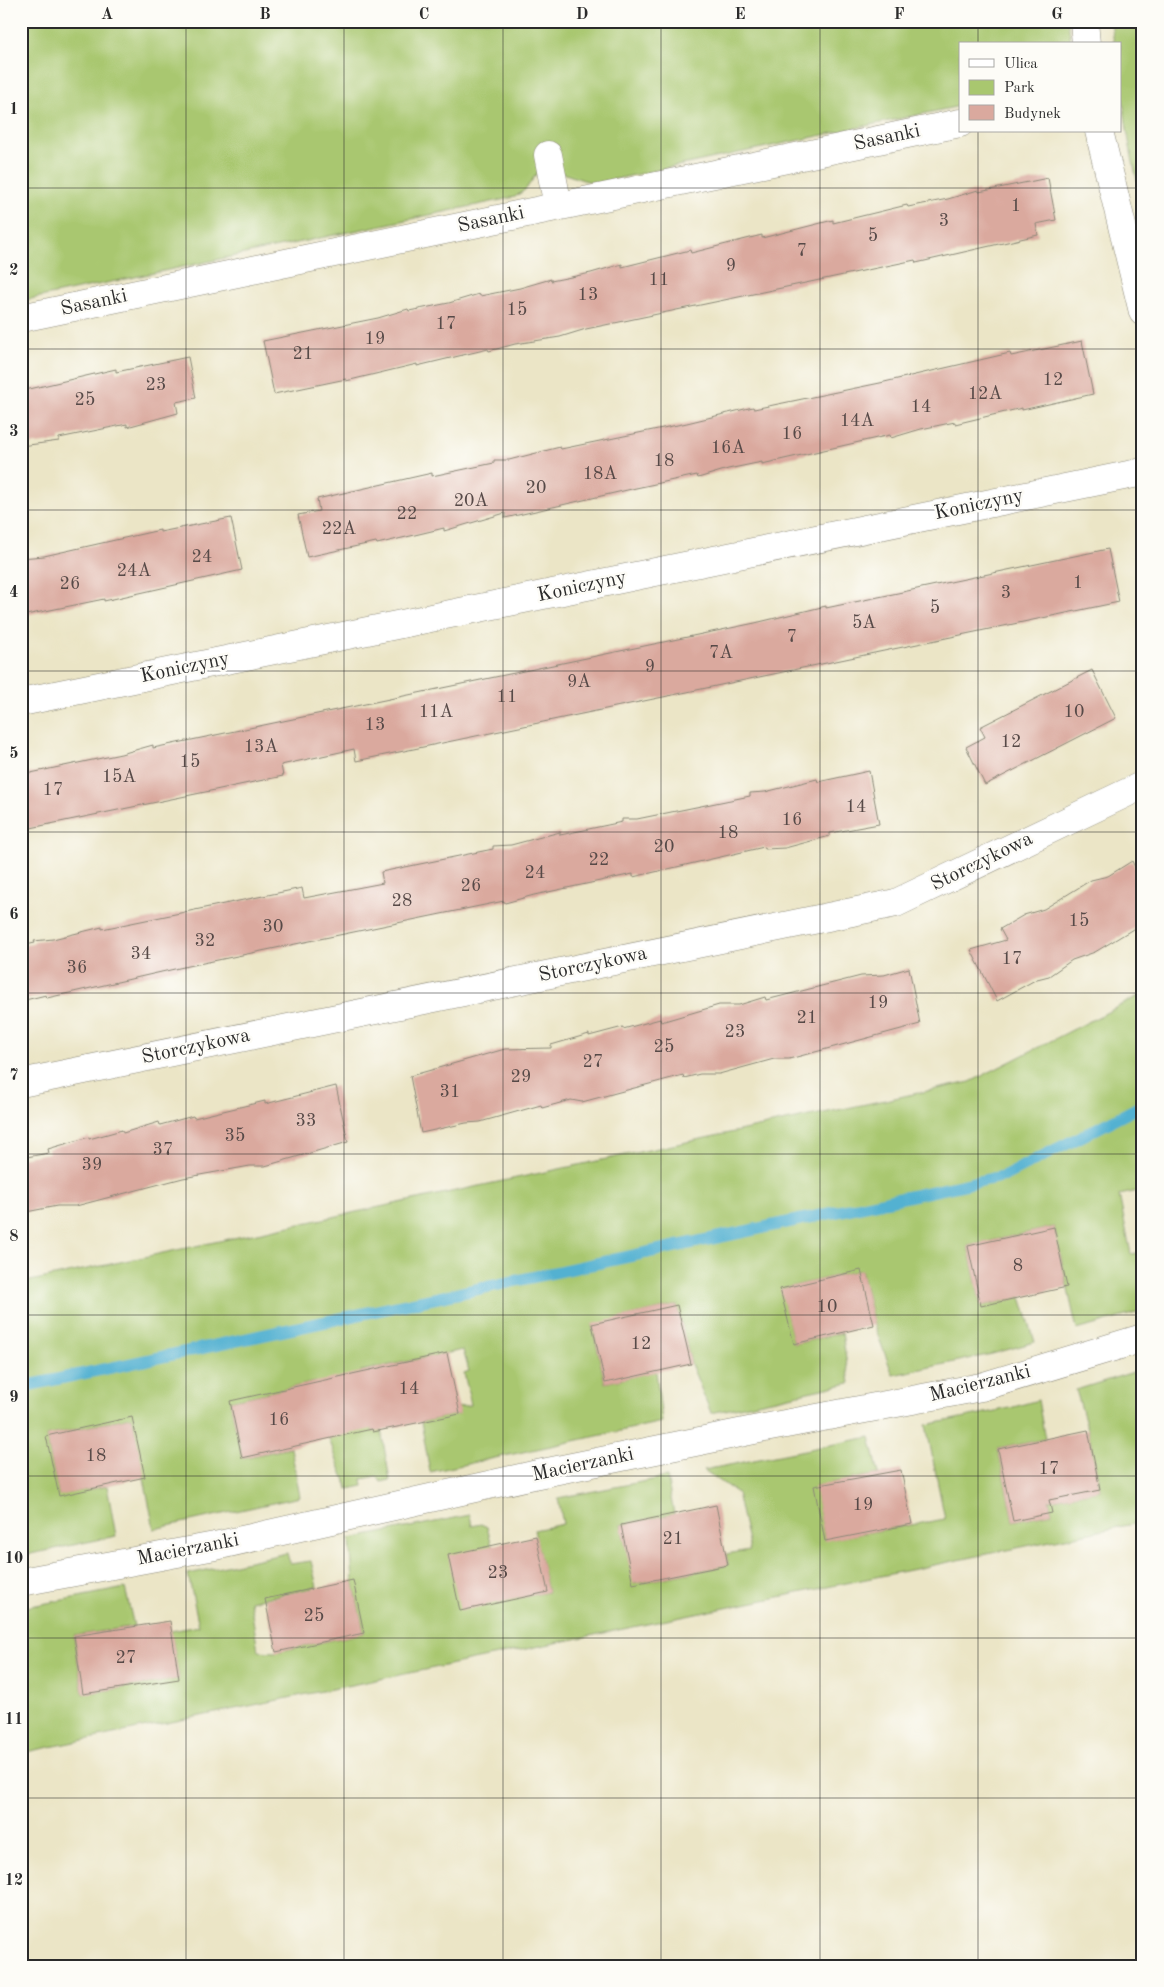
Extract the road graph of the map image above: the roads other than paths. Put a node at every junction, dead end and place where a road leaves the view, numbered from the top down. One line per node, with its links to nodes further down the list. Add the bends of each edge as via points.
1 (1084, 21): 2 (street)
2 (1086, 42)
3 (959, 123): 6 (street, Sasanki)
4 (1099, 132): 7 (street)
5 (548, 155): 6 (street)
6 (558, 206): 8 (street, Sasanki)
7 (1143, 312)
8 (21, 318)
9 (1143, 472): 10 (street, Koniczyny)
10 (21, 702)
11 (1143, 784): 12 (street, Storczykowa, via 896,903)
12 (21, 1083)
13 (1143, 1338): 14 (street, Macierzanki, via 981,1387 538,1474 215,1546)
14 (21, 1582)

